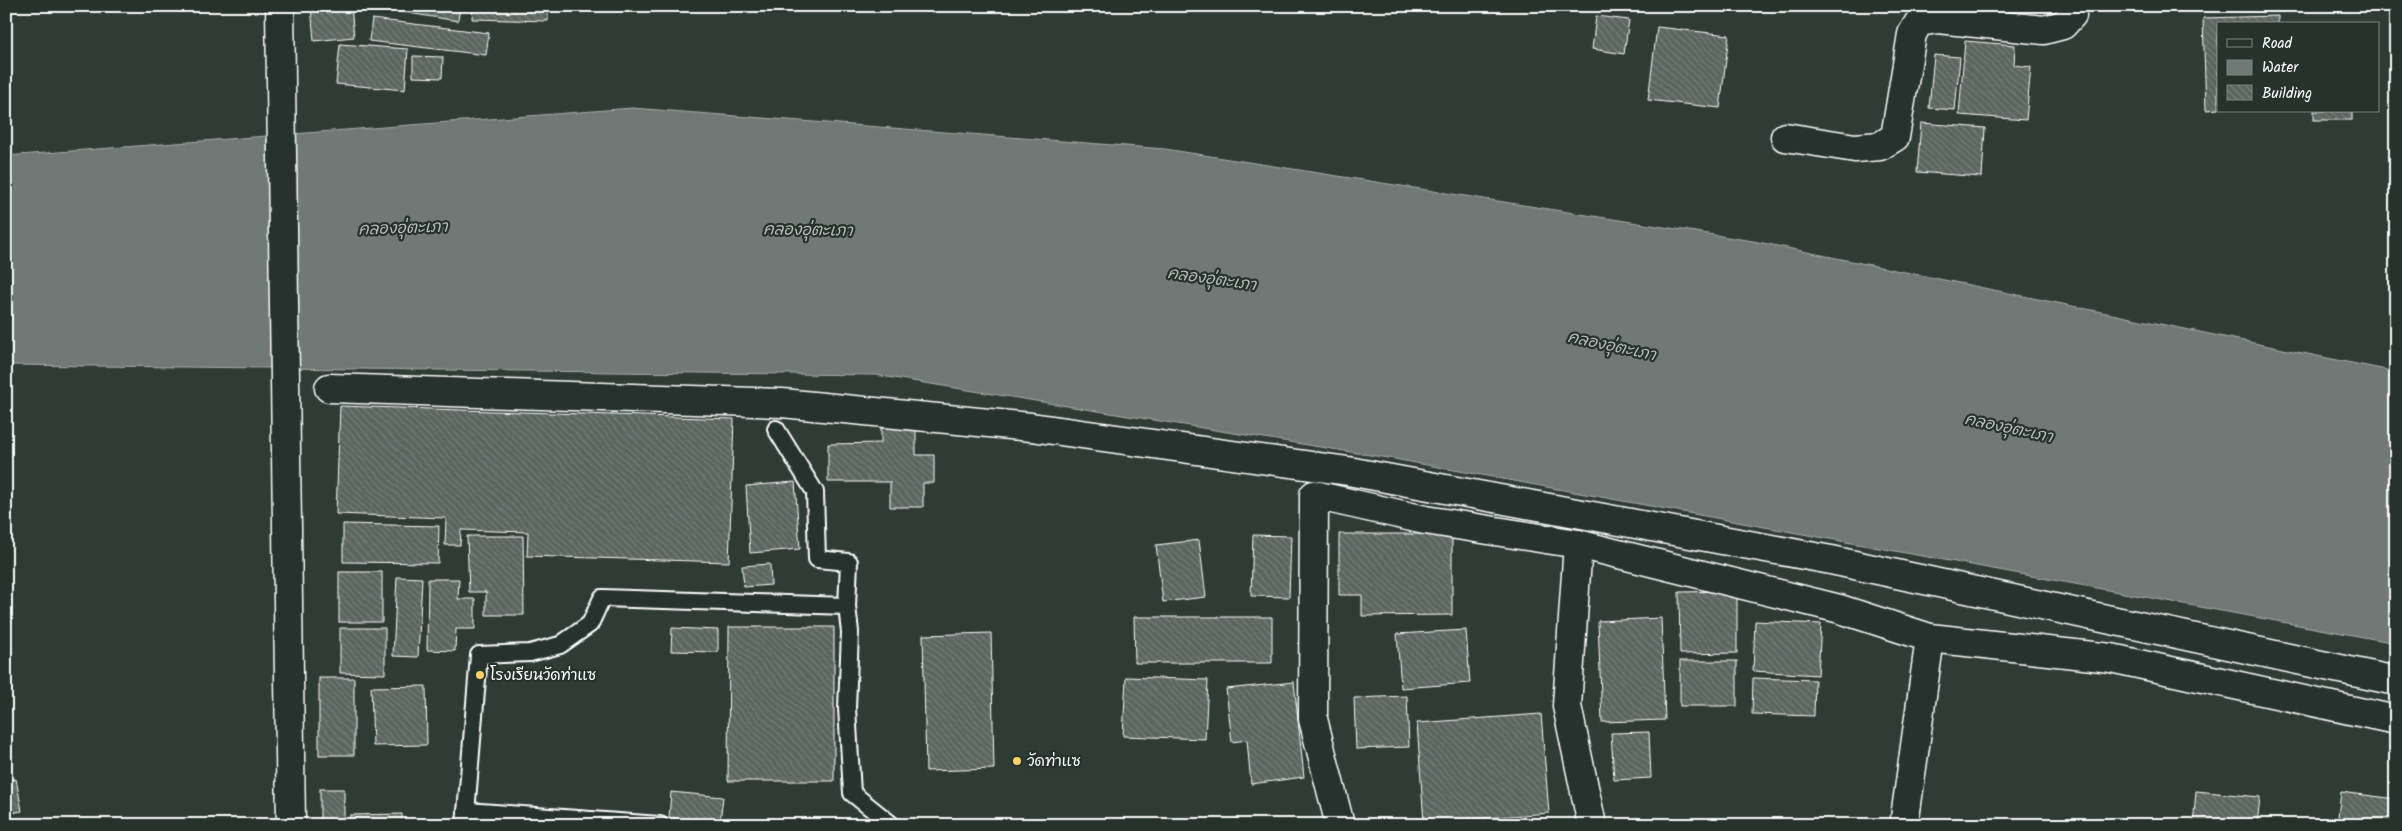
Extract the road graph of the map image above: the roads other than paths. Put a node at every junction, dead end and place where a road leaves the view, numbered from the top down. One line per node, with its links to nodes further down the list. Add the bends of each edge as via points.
1 (2071, 6): 3 (street, via 2072,15 2063,25 2044,30 1938,18 1919,22 1912,34 1895,136 1880,146 1855,148)
2 (280, 11): 12 (street)
3 (1784, 137)
4 (329, 388): 9 (street, via 782,403 1032,427 1348,471 1831,560)
5 (776, 429): 7 (lane, via 815,492 817,560 848,562)
6 (1578, 544): 8 (street, via 1840,609); 15 (street, via 1425,520 1314,495 1312,719); 16 (street, via 1567,706)
7 (846, 606): 11 (lane, via 602,598 590,624 560,645 530,653 479,655); 14 (lane, via 850,632 847,708 852,792)
8 (1930, 638): 10 (street, via 2111,658); 17 (street)
9 (2396, 681)
10 (2396, 720)
11 (466, 818): 13 (lane)
12 (291, 825)
13 (660, 825)
14 (892, 825)
15 (1340, 825)
16 (1592, 825)
17 (1904, 825)

